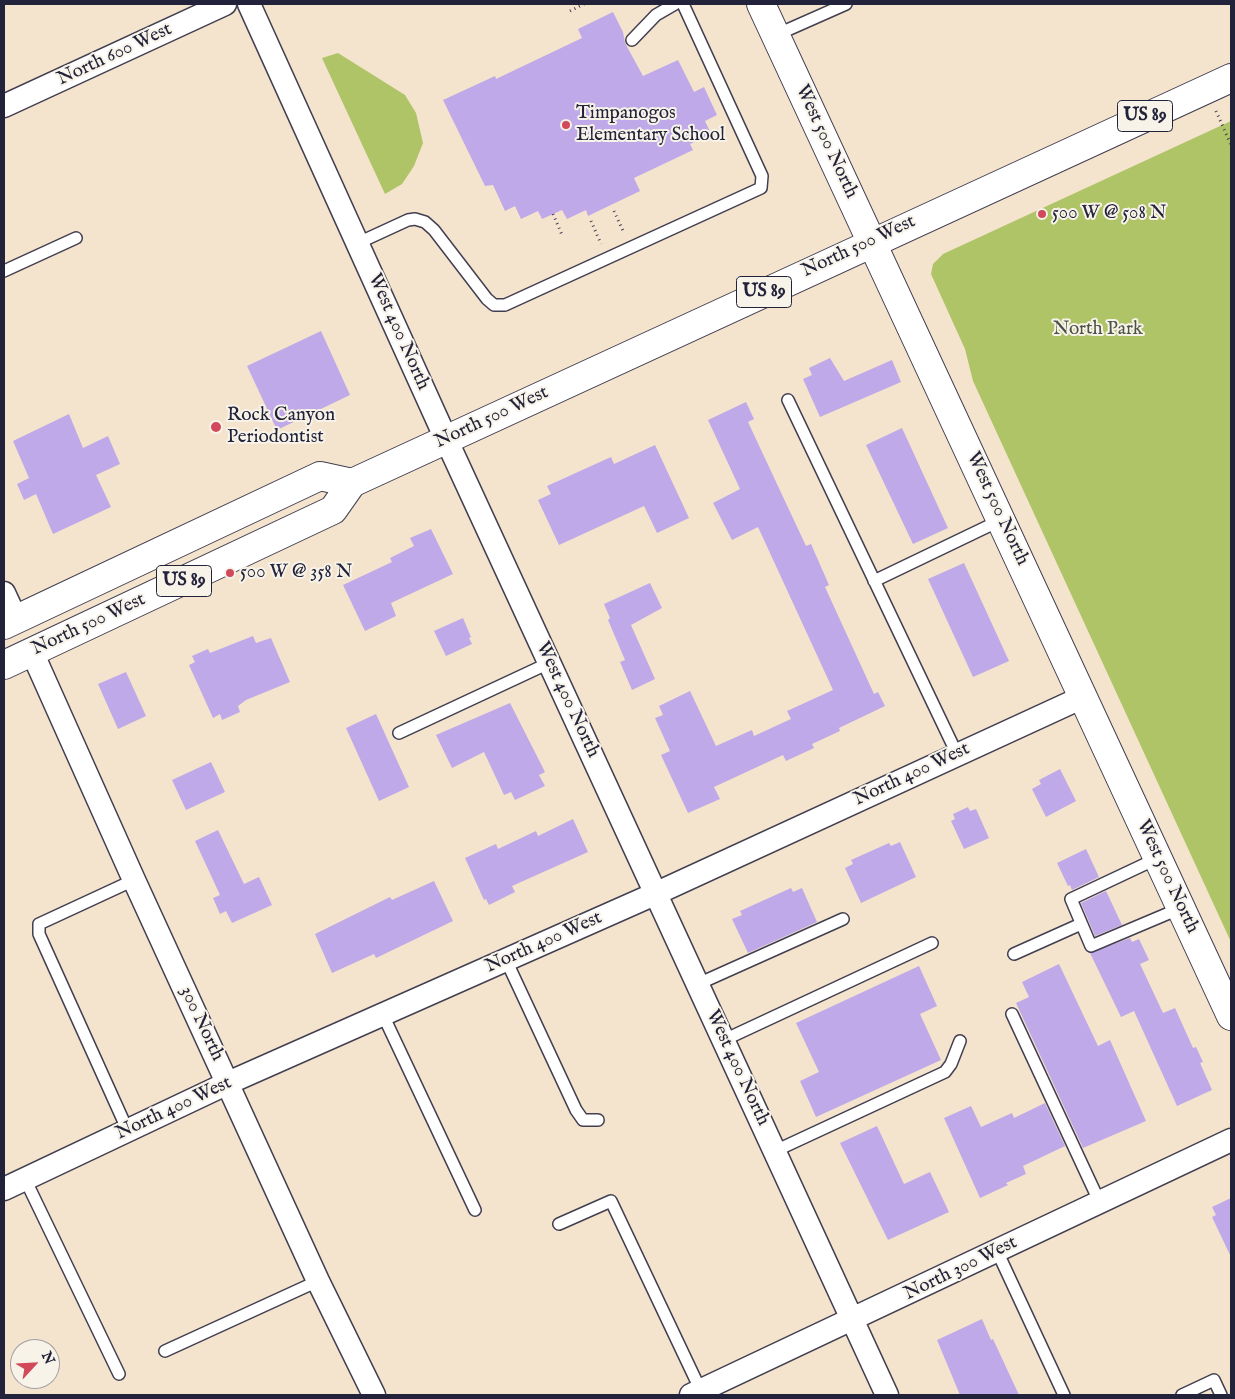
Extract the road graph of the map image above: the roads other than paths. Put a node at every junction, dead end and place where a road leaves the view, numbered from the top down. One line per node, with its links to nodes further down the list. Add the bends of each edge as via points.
1 (225, 4): 10 (street, North 600 West)
2 (249, 4): 13 (street, West 400 North)
3 (675, 4): 8 (lane, via 656,15)
4 (683, 4): 13 (lane, via 762,176 761,188 505,305 494,305 425,222 408,220)
5 (761, 4): 7 (main road, West 500 North)
6 (846, 4): 7 (lane)
7 (776, 35): 12 (main road, West 500 North)
8 (632, 40)
9 (1231, 78): 12 (main road, North 500 West / US 89)
10 (4, 106)
11 (76, 238): 14 (lane)
12 (872, 241): 16 (main road, North 500 West / US 89); 18 (main road, West 500 North)
13 (358, 243): 16 (street, West 400 North)
14 (4, 271)
15 (788, 400): 19 (lane)
16 (446, 439): 17 (main road, North 500 West / US 89); 23 (street, West 400 North)
17 (352, 483): 21 (main road, North 500 West / US 89, via 320,476); 22 (main road, North 500 West / US 89, via 333,510)
18 (1001, 520): 19 (lane); 25 (main road, West 500 North)
19 (874, 581): 27 (lane)
20 (4, 593): 21 (street)
21 (10, 622)
22 (32, 652): 24 (main road, North 500 West / US 89); 29 (street, 300 North)
23 (550, 663): 26 (lane); 30 (street, West 400 North)
24 (4, 665)
25 (1083, 697): 27 (street, North 400 West); 28 (main road, West 500 North)
26 (399, 733)
27 (957, 754): 30 (street, North 400 West)
28 (1158, 858): 31 (main road, West 500 North); 33 (lane, via 1071,900)
29 (134, 880): 43 (street, 300 North); 45 (lane, via 40,924 39,934)
30 (657, 893): 36 (street, North 400 West); 37 (street, West 400 North)
31 (1181, 908): 33 (lane, via 1091,946); 40 (main road, West 500 North)
32 (843, 919): 37 (lane)
33 (1081, 924): 35 (lane)
34 (932, 943): 41 (lane)
35 (1014, 954)
36 (506, 960): 38 (street, North 400 West); 44 (lane, via 576,1110 583,1120)
37 (698, 984): 41 (street, West 400 North)
38 (383, 1014): 43 (street, North 400 West); 51 (lane)
39 (1012, 1014): 50 (lane)
40 (1231, 1016)
41 (724, 1040): 47 (street, West 400 North)
42 (960, 1041): 47 (lane, via 945,1072)
43 (228, 1083): 45 (street, North 400 West); 54 (street, 300 North)
44 (598, 1120)
45 (128, 1131): 48 (street, North 400 West)
46 (1231, 1140): 50 (street, North 300 West)
47 (775, 1151): 55 (street, West 400 North)
48 (25, 1179): 49 (street, North 400 West); 57 (lane)
49 (4, 1189)
50 (1100, 1203): 53 (street, North 300 West)
51 (476, 1210)
52 (559, 1224): 58 (lane, via 611,1201)
53 (997, 1251): 55 (street, North 300 West); 61 (lane)
54 (318, 1281): 56 (lane); 59 (street, 300 North)
55 (853, 1320): 58 (street, North 300 West); 60 (street, West 400 North)
56 (165, 1351)
57 (119, 1374)
58 (696, 1393)
59 (374, 1395)
60 (887, 1395)
61 (1064, 1395)
62 (1182, 1395): 63 (lane, via 1214,1380)
63 (1221, 1395)

